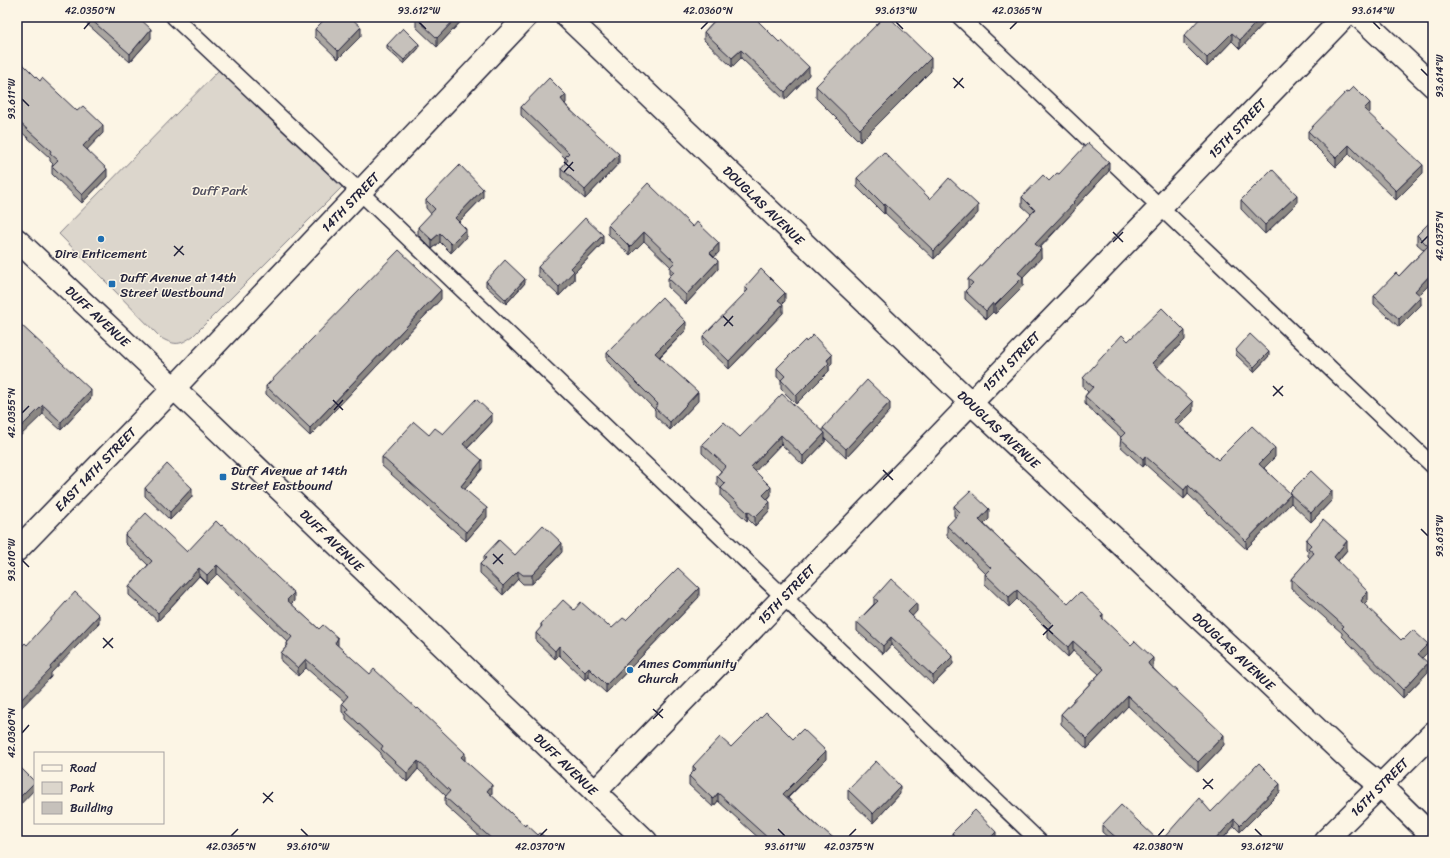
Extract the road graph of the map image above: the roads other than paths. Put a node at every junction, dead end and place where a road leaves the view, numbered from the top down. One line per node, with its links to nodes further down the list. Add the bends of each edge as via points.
1 (174, 17): 8 (lane)
2 (526, 17): 8 (street, 14TH STREET)
3 (567, 17): 12 (street, DOUGLAS AVENUE)
4 (960, 17): 9 (lane)
5 (1344, 17): 9 (street, 15TH STREET)
6 (1360, 17): 7 (street)
7 (1433, 86)
8 (360, 192): 11 (street, 14TH STREET); 15 (lane)
9 (1161, 207): 12 (street, 15TH STREET); 13 (lane)
10 (17, 240): 11 (street, DUFF AVENUE)
11 (174, 388): 14 (street, EAST 14TH STREET); 18 (street, DUFF AVENUE)
12 (971, 403): 15 (street, 15TH STREET); 17 (street, DOUGLAS AVENUE, via 1353,763)
13 (1433, 466)
14 (17, 550)
15 (783, 596): 18 (street, 15TH STREET); 21 (lane)
16 (1433, 732): 17 (street, 16TH STREET)
17 (1380, 785): 19 (street, DOUGLAS AVENUE); 22 (street, 16TH STREET)
18 (595, 792): 20 (street, DUFF AVENUE)
19 (1433, 838)
20 (646, 841)
21 (1039, 841)
22 (1325, 841)

